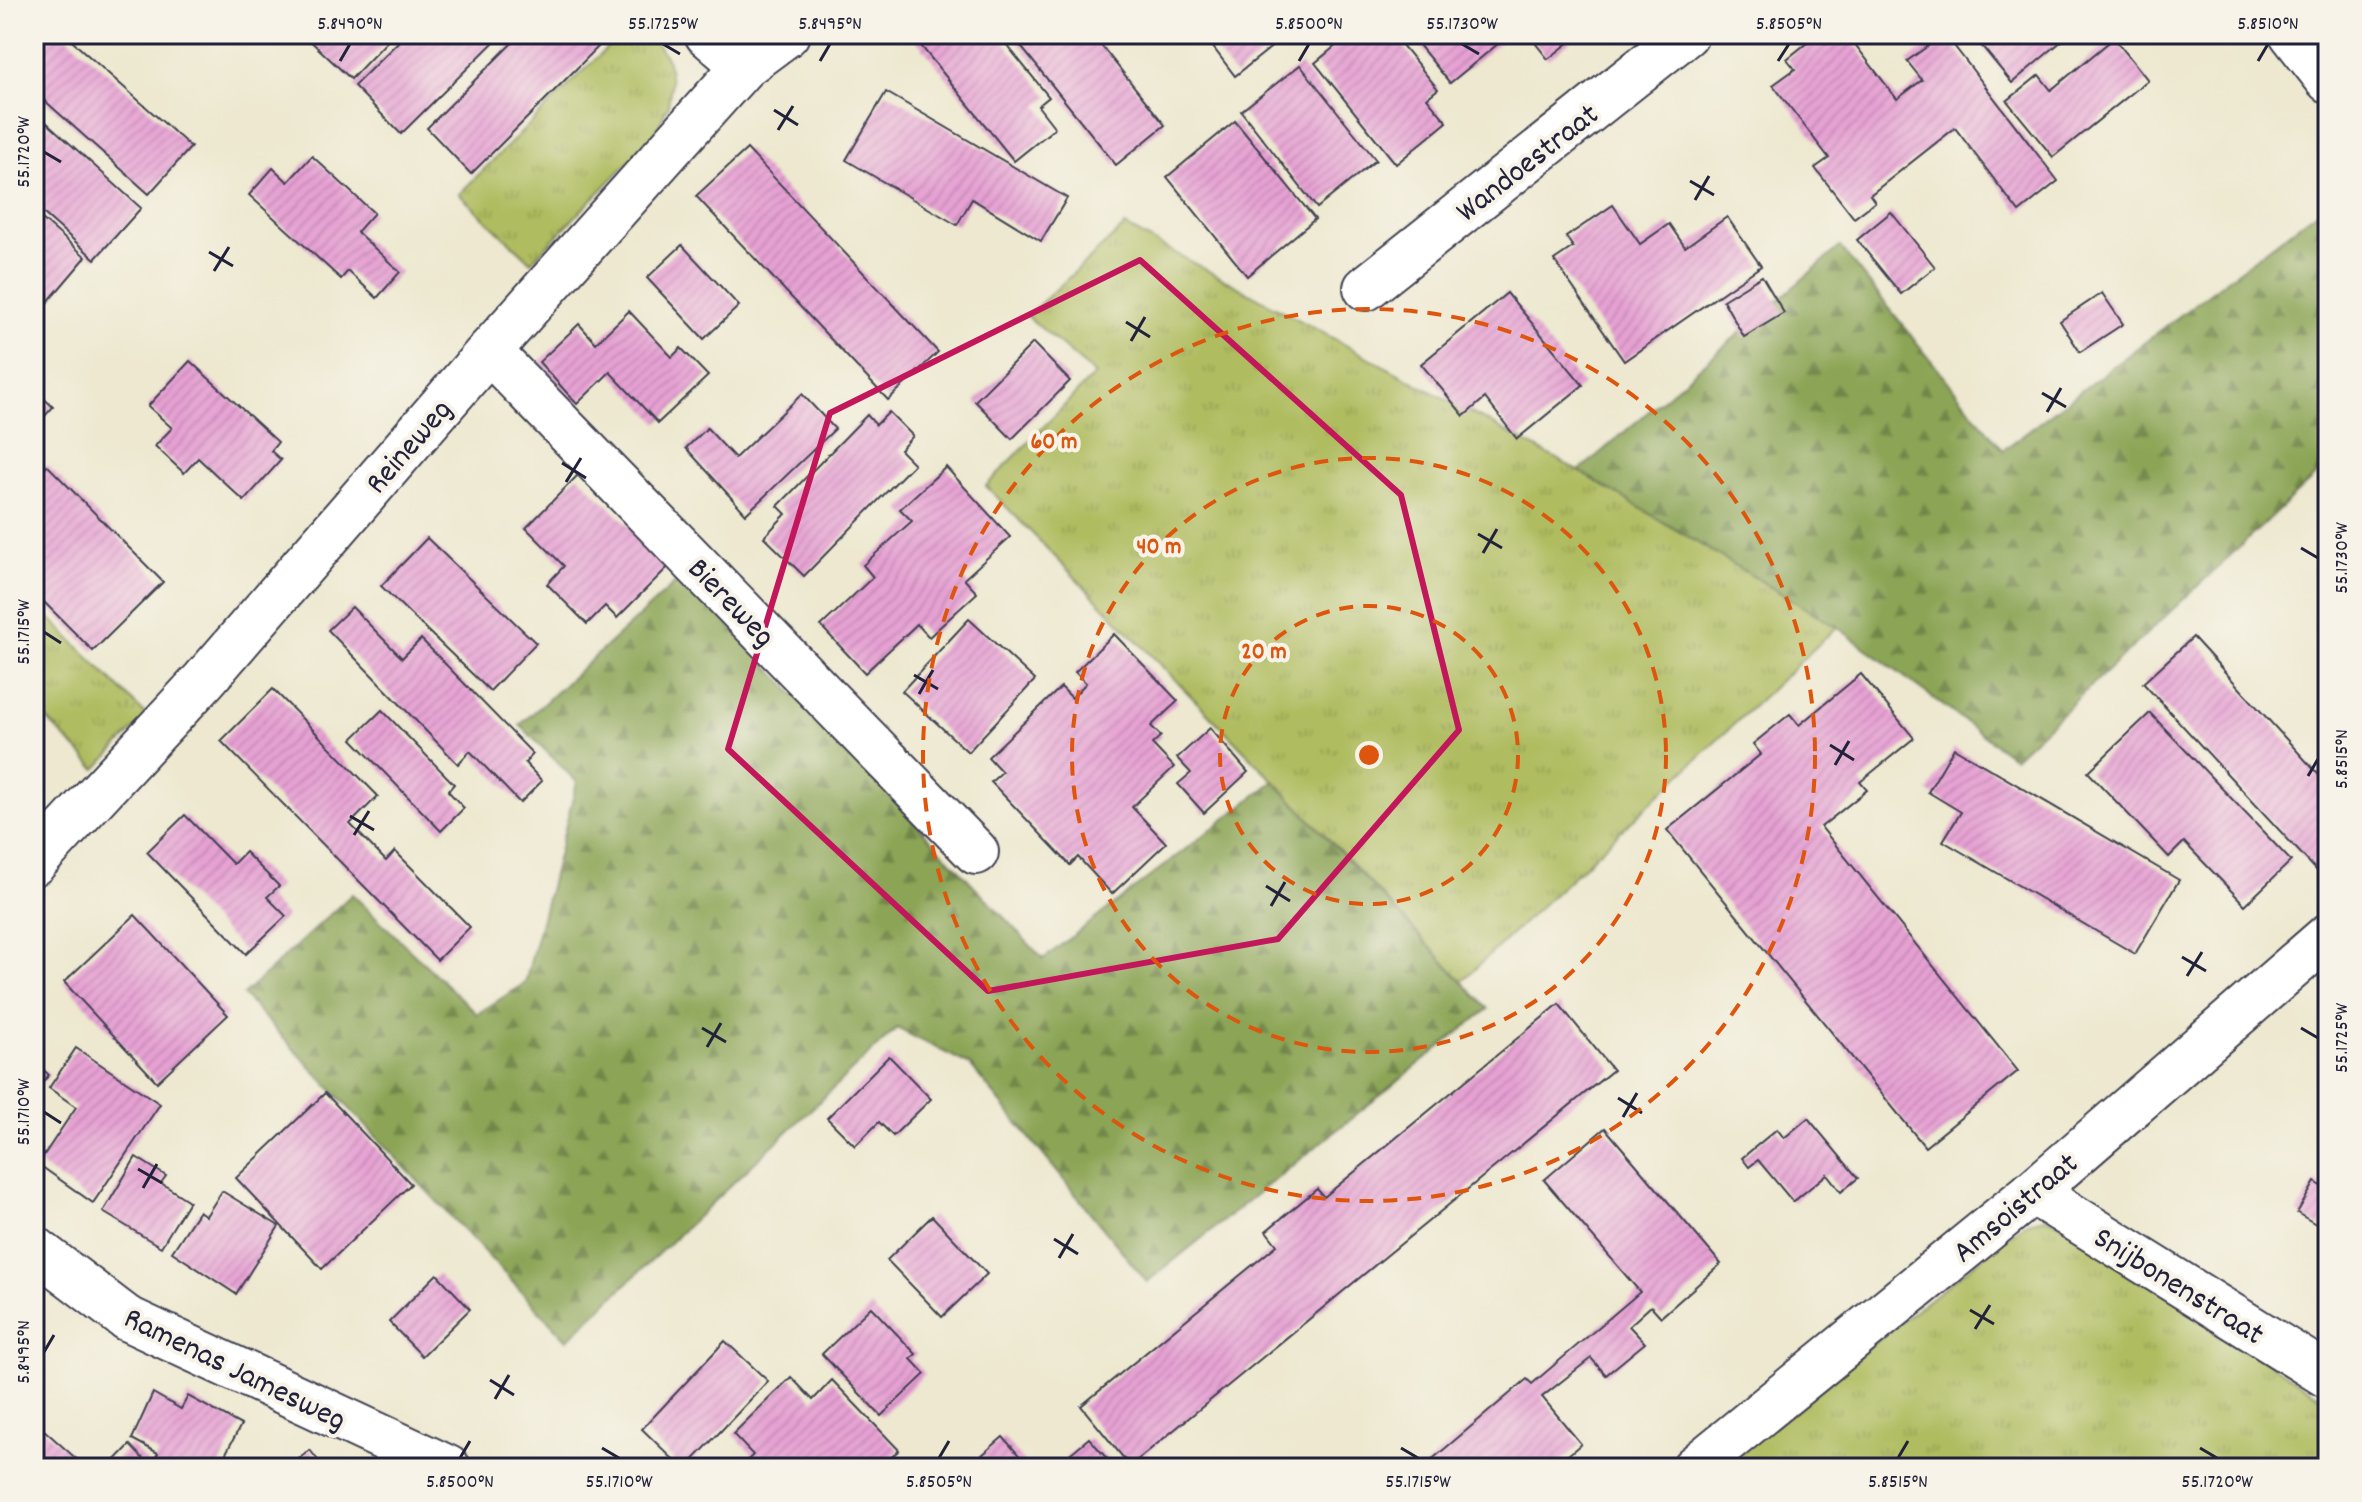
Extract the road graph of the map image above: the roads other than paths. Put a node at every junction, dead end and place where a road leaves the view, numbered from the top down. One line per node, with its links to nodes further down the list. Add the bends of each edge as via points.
1 (707, 34): 5 (street)
2 (787, 34): 5 (street, Reineweg)
3 (1686, 34): 7 (street, Wandoestraat)
4 (2292, 34): 6 (street)
5 (744, 66): 8 (street, Reineweg)
6 (2328, 80)
7 (1366, 288)
8 (489, 351): 9 (street, Biereweg); 10 (street, Reineweg, via 204,680)
9 (976, 852)
10 (34, 863)
11 (2328, 936): 12 (street, Amsoistraat)
12 (2033, 1192): 14 (street, Snijbonenstraat); 16 (street, Amsoistraat)
13 (34, 1248): 15 (street, Ramenas Jamesweg, via 126,1318)
14 (2328, 1376)
15 (448, 1468)
16 (1694, 1468)

